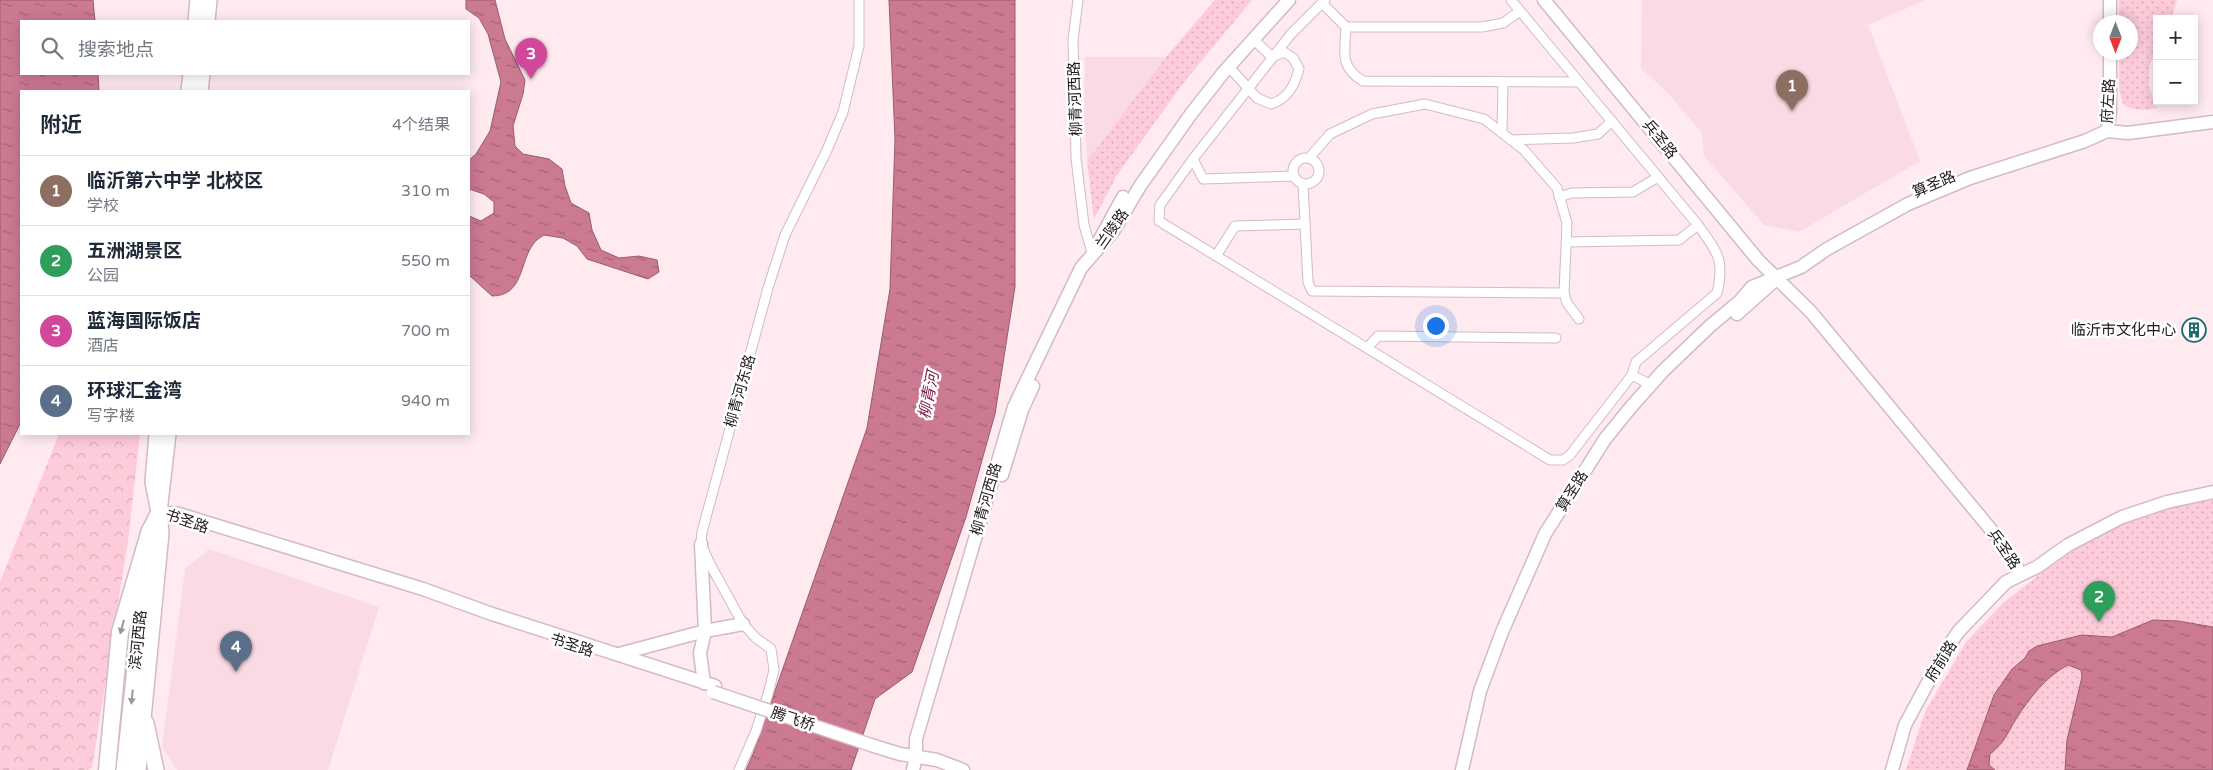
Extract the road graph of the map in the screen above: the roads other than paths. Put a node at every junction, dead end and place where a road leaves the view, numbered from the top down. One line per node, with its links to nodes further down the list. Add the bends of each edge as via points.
1 (198, 0): 16 (main road)
2 (209, 0): 17 (main road)
3 (859, 0): 61 (street, 柳青河东路, via 859,46 843,112 785,235 708,504)
4 (1078, 0): 46 (street, 柳青河西路, via 1073,40 1076,158 1084,225)
5 (1277, 0): 46 (main road, 兰陵路, via 1216,68 1132,181)
6 (1289, 0): 19 (main road, 兰陵路)
7 (1511, 0): 13 (street)
8 (1544, 0): 48 (main road, 兵圣路, via 1758,260)
9 (1554, 0): 48 (main road, 兵圣路, via 1754,241)
10 (2106, 0): 14 (main road)
11 (2110, 0): 15 (main road)
12 (1323, 1): 18 (street); 20 (street)
13 (1520, 11): 18 (street, via 1503,23 1482,27); 27 (street)
14 (2105, 15)
15 (2110, 15)
16 (196, 20)
17 (207, 20)
18 (1346, 27): 26 (street, via 1345,61 1352,75 1363,81)
19 (1253, 39): 20 (street); 23 (main road, 兰陵路)
20 (1272, 57): 28 (street); 28 (street, via 1284,52 1293,58 1298,69 1295,82 1282,101 1271,104 1258,98)
21 (2105, 60): 34 (main road, 府左路)
22 (2110, 60): 34 (main road, 府左路)
23 (1229, 66): 28 (street); 46 (main road, 兰陵路, via 1191,114 1140,186 1114,230)
24 (191, 75): 29 (main road)
25 (202, 75): 30 (main road)
26 (1503, 82): 27 (street); 35 (street)
27 (1579, 82): 32 (street)
28 (1249, 88): 38 (street)
29 (189, 90)
30 (200, 90)
31 (2213, 114): 34 (main road, 算圣路)
32 (1612, 121): 36 (street, via 1598,134); 40 (street)
33 (2213, 122): 34 (main road, via 2128,133)
34 (2107, 130): 48 (main road, 算圣路, via 2085,141 1970,178 1908,204 1801,267)
35 (1502, 133): 36 (street); 37 (street, via 1484,119 1425,104 1372,114 1330,134)
36 (1511, 140): 42 (street, via 1557,188)
37 (1309, 158): 39 (street, via 1296,162); 41 (street, via 1318,165 1319,175 1312,182)
38 (1193, 159): 39 (street, via 1203,178); 47 (street, via 1160,205 1159,221)
39 (1294, 176): 41 (street)
40 (1658, 177): 42 (street, via 1633,192 1572,193); 44 (street)
41 (1303, 184): 43 (street)
42 (1559, 197): 45 (street, via 1567,223)
43 (1305, 224): 47 (street, via 1235,226); 49 (street, via 1308,282 1312,292)
44 (1698, 225): 45 (street, via 1678,240); 53 (street, via 1719,255 1721,266 1717,293 1636,362)
45 (1567, 242): 49 (street)
46 (1093, 256): 68 (main road, 柳青河西路, via 1081,268 1014,407 916,740)
47 (1216, 256): 52 (street)
48 (1778, 277): 54 (main road, 算圣路, via 1752,287); 62 (main road, 兵圣路, via 1811,312 1997,537); 79 (main road, 算圣路, via 1669,377 1612,443 1588,480 1552,538 1510,634 1488,693)
49 (1564, 292): 50 (street)
50 (1579, 319)
51 (1556, 338): 52 (street, via 1378,336)
52 (1367, 348): 53 (street, via 1550,460 1563,460 1570,455)
53 (1632, 374): 54 (street)
54 (1651, 385): 78 (main road, 算圣路, via 1605,439 1545,534 1480,691)
55 (157, 435): 59 (main road, 滨河西路, via 153,482)
56 (168, 435): 59 (main road, 滨河西路)
57 (2213, 485): 62 (main road, 府前路, via 2165,495 2119,510 2064,539 2034,560)
58 (2213, 492): 62 (main road, 府前路, via 2167,502 2122,517)
59 (159, 512): 60 (main road, 滨河西路); 65 (main road, 书圣路, via 179,514 385,577); 66 (main road, 书圣路, via 422,595 490,620); 67 (main road, 滨河西路, via 160,533)
60 (150, 530): 69 (highway, one-way to 69, via 120,632); 70 (main road, 滨河西路, one-way to 70)
61 (701, 544): 63 (street); 64 (main road)
62 (2021, 574): 80 (main road, 府前路, via 2006,582 1958,632 1905,725); 81 (main road, 府前路, via 1964,637 1947,664 1912,728)
63 (742, 624): 64 (main road); 73 (street, via 771,649 774,670 756,732)
64 (706, 631): 65 (main road); 66 (main road, via 700,653)
65 (618, 654): 66 (main road, 书圣路)
66 (711, 687): 68 (main road, 腾飞桥, bridge, via 900,754)
67 (143, 708): 71 (main road, 滨河西路); 72 (main road)
68 (916, 756): 74 (main road, 柳青河西路); 75 (main road, 柳青河西路); 76 (main road); 77 (main road)
69 (107, 770)
70 (124, 770)
71 (138, 770)
72 (156, 770)
73 (739, 770)
74 (909, 770)
75 (913, 770)
76 (947, 770)
77 (963, 770)
78 (1462, 770)
79 (1470, 770)
80 (1892, 770)
81 (1900, 770)

